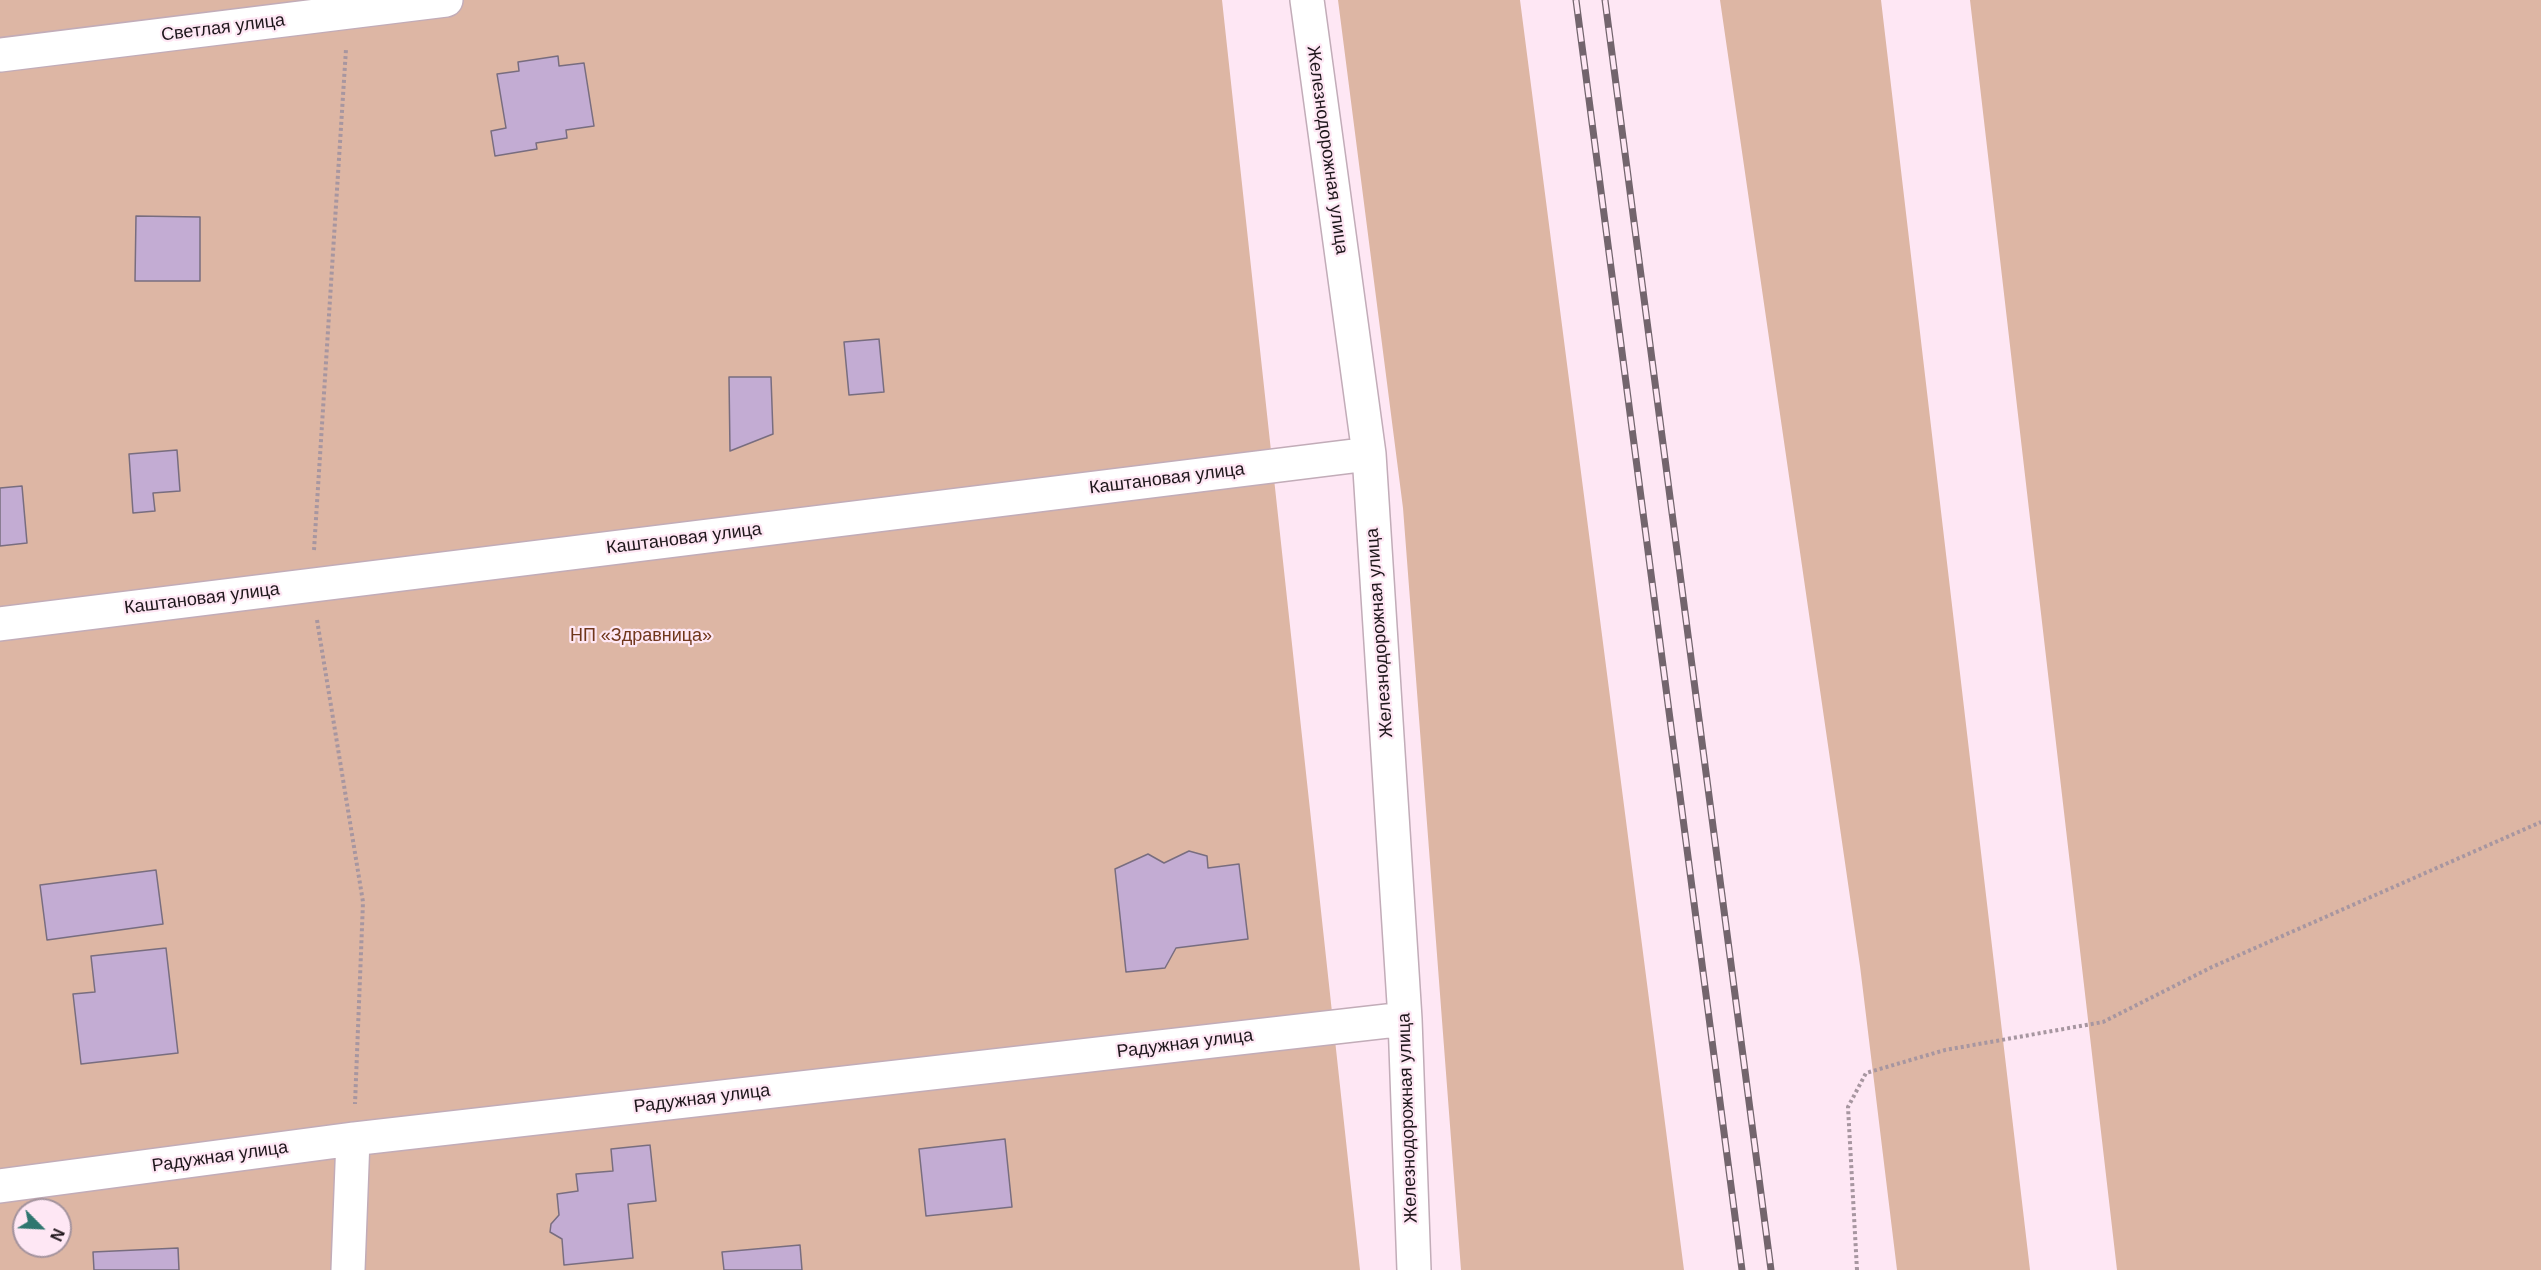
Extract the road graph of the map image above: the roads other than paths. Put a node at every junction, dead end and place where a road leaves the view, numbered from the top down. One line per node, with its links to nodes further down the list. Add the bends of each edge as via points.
1 (446, 0): 3 (street, Светлая улица)
2 (1307, 0): 4 (street, Железнодорожная улица)
3 (0, 56)
4 (1369, 454): 5 (street, Каштановая улица); 6 (street, Железнодорожная улица)
5 (0, 624)
6 (1405, 1019): 7 (street, Радужная улица); 10 (street, Железнодорожная улица)
7 (353, 1139): 8 (street, Радужная улица); 9 (street)
8 (0, 1186)
9 (348, 1270)
10 (1414, 1270)

